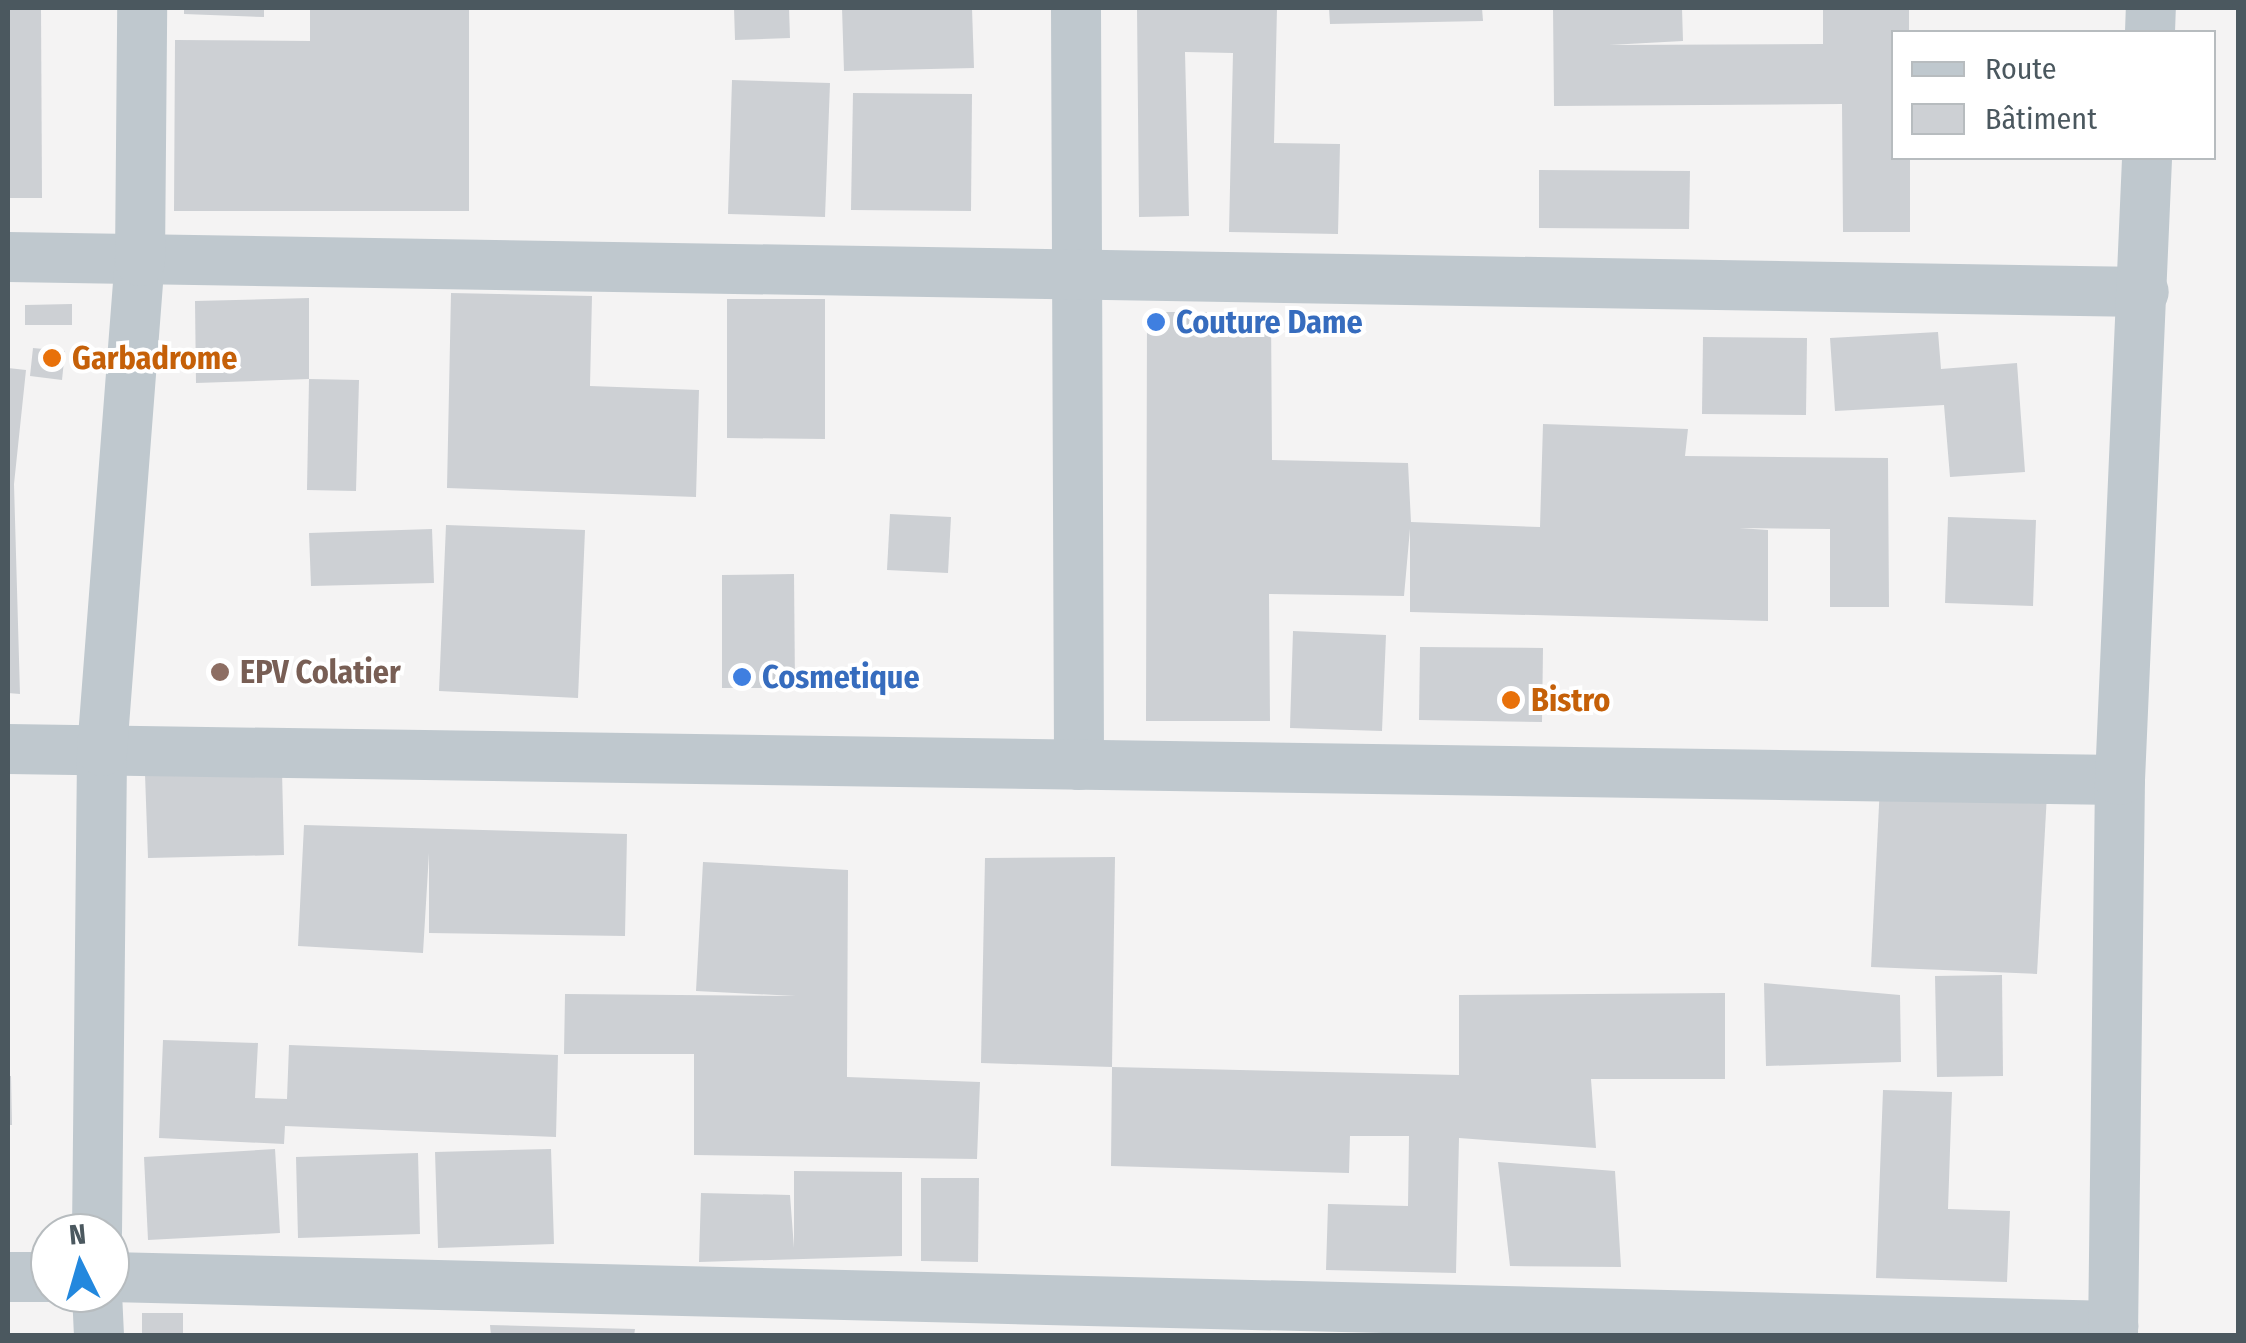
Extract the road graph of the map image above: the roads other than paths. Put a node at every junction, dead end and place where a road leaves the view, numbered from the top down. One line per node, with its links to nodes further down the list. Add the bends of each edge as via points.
1 (142, 8): 5 (street)
2 (1076, 8): 6 (street)
3 (2147, 160): 7 (street)
4 (8, 257): 5 (street)
5 (140, 261): 6 (street); 9 (street)
6 (1078, 272): 7 (street); 10 (street)
7 (2144, 292): 11 (street)
8 (8, 748): 9 (street)
9 (102, 752): 10 (street); 12 (street)
10 (1079, 764): 11 (street)
11 (2120, 780): 15 (street)
12 (96, 1213)
13 (130, 1277): 14 (street)
14 (1312, 1323): 15 (street)
15 (2113, 1331)

